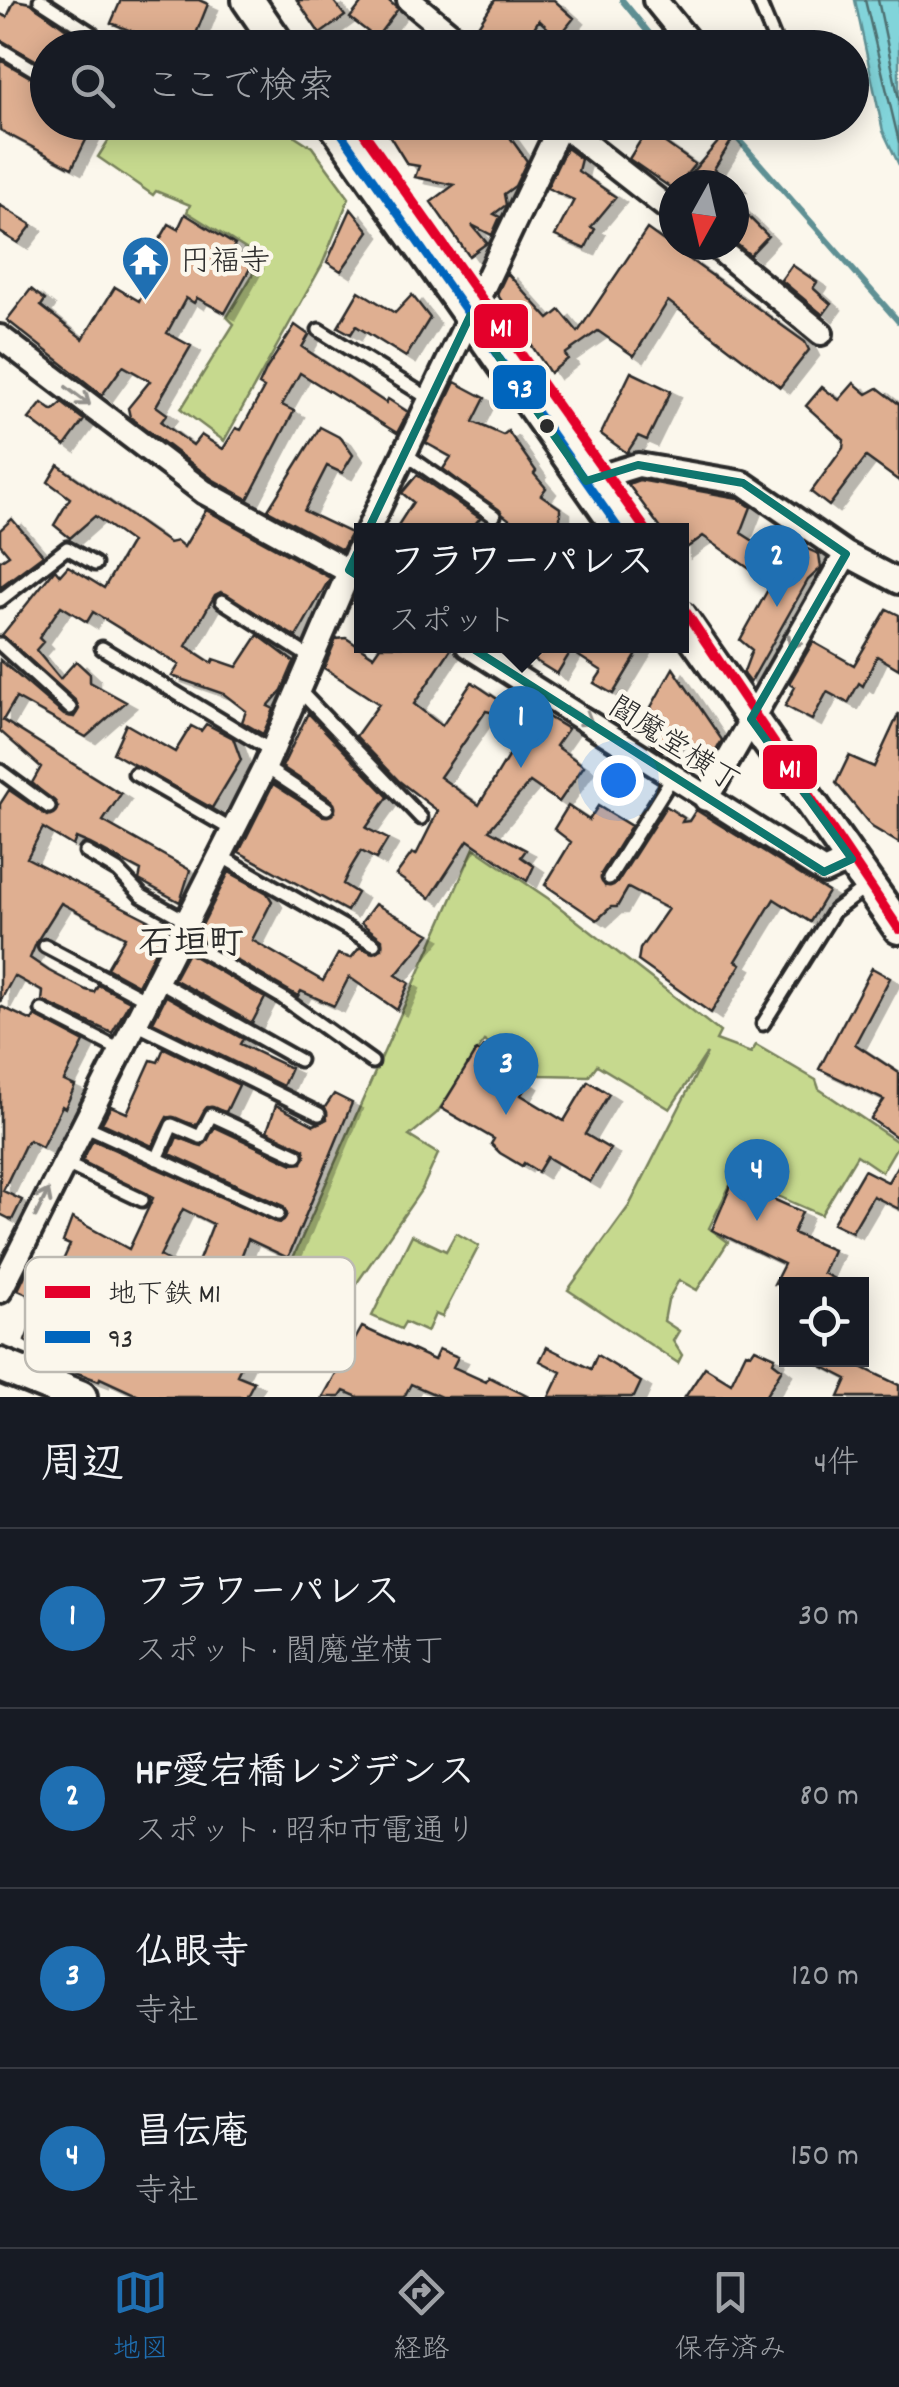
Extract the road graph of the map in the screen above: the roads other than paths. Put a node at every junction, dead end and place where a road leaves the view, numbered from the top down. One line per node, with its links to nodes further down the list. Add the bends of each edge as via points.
1 (40, 0): 6 (lane)
2 (248, 0): 7 (street)
3 (409, 0): 8 (street)
4 (655, 0): 9 (street)
5 (758, 0): 10 (lane)
6 (87, 30)
7 (269, 30)
8 (445, 30)
9 (679, 30)
10 (770, 30)
11 (0, 48): 12 (lane)
12 (30, 67)
13 (347, 140): 18 (street)
14 (552, 140): 18 (street)
15 (582, 140): 16 (street)
16 (659, 201)
17 (732, 260): 20 (street)
18 (470, 316): 22 (street); 24 (street)
19 (319, 330): 22 (lane)
20 (821, 333)
21 (0, 336): 30 (street, one-way to 30, via 204,492)
22 (430, 399): 23 (street)
23 (404, 453): 25 (lane); 26 (street)
24 (586, 481): 27 (street); 28 (street, via 638,465 743,482)
25 (494, 516)
26 (371, 523)
27 (615, 523)
28 (846, 554): 32 (street); 42 (street, one-way to 42)
29 (95, 564): 33 (lane, via 68,548)
30 (354, 573)
31 (354, 576): 39 (street)
32 (899, 582)
33 (0, 600)
34 (222, 601): 39 (lane)
35 (689, 630): 42 (street)
36 (0, 644): 41 (lane)
37 (102, 648): 43 (lane)
38 (479, 653): 46 (street, 閻魔堂横丁, one-way to 46)
39 (311, 658): 40 (street)
40 (298, 689): 43 (street); 50 (lane)
41 (70, 708)
42 (751, 719): 47 (street); 54 (street)
43 (269, 759): 49 (lane); 51 (street)
44 (0, 771): 48 (lane)
45 (135, 774): 51 (lane)
46 (673, 776): 47 (street, 閻魔堂横丁); 55 (lane)
47 (706, 799): 54 (street, 閻魔堂横丁, via 824,872)
48 (49, 806)
49 (327, 808)
50 (421, 818)
51 (232, 830): 53 (street)
52 (86, 852): 58 (lane, via 118,871)
53 (220, 855): 58 (street); 59 (lane)
54 (852, 859): 56 (street)
55 (610, 878)
56 (869, 885): 57 (street); 64 (lane, via 834,910)
57 (898, 925)
58 (181, 928): 61 (street); 67 (lane)
59 (374, 944)
60 (45, 946): 61 (lane)
61 (150, 989): 63 (street); 66 (lane)
62 (42, 1010): 65 (lane)
63 (134, 1023): 65 (street); 68 (lane)
64 (763, 1024)
65 (120, 1050): 69 (street)
66 (300, 1060)
67 (372, 1062)
68 (318, 1114)
69 (82, 1124): 71 (lane); 72 (street)
70 (297, 1155): 71 (lane, via 210,1114 200,1137 172,1125)
71 (157, 1159): 74 (lane)
72 (62, 1162): 73 (lane); 75 (street, one-way to 72)
73 (142, 1200)
74 (278, 1214)
75 (0, 1291)
76 (1, 1368): 77 (main road)
77 (80, 1397)

